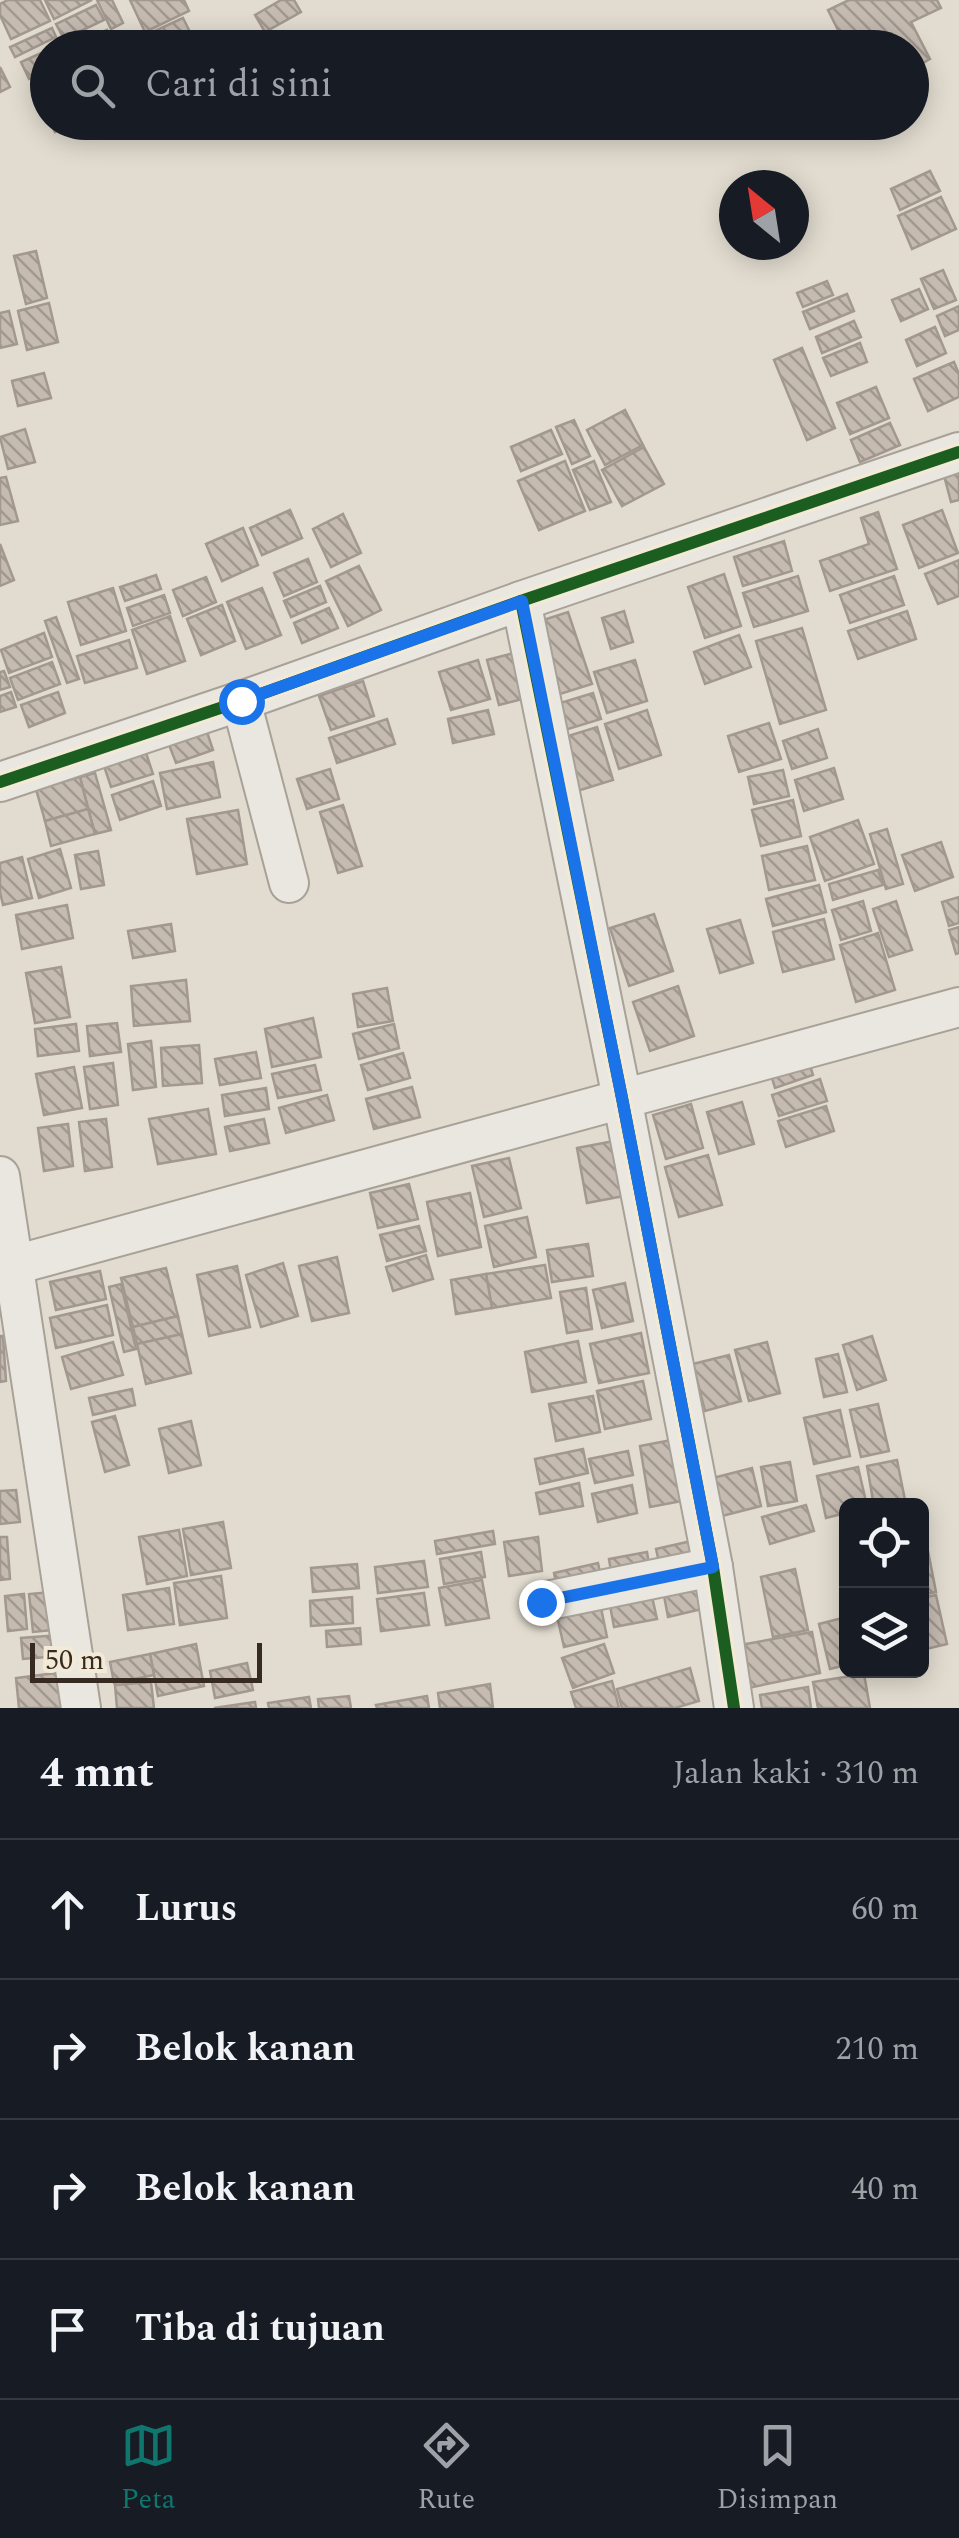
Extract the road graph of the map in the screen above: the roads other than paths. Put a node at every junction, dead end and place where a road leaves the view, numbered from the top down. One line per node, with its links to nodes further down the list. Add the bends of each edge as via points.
1 (959, 452): 2 (street)
2 (522, 601): 3 (street); 7 (street)
3 (241, 701): 4 (street); 5 (street)
4 (0, 782)
5 (289, 883)
6 (959, 1007): 7 (street)
7 (622, 1098): 9 (street); 10 (street)
8 (0, 1176): 9 (street)
9 (6, 1267): 12 (street)
10 (713, 1567): 11 (street); 13 (street)
11 (541, 1602)
12 (82, 1708)
13 (734, 1708)

